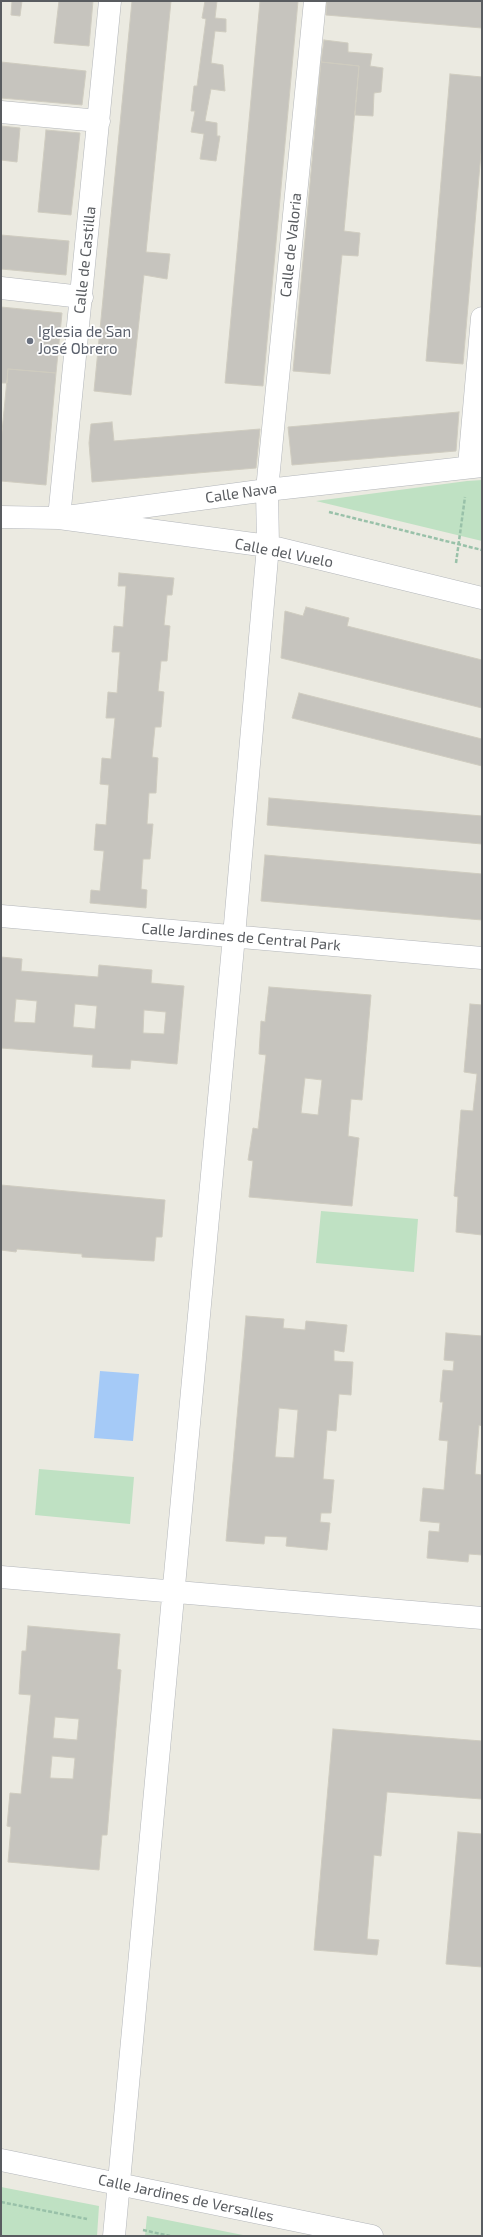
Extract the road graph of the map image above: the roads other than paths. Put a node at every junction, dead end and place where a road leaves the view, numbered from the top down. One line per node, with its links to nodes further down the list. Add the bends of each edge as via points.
1 (110, 1): 4 (street, Calle de Castilla)
2 (315, 1): 9 (street, Calle de Valoria)
3 (1, 112): 4 (street)
4 (99, 121): 6 (street, Calle de Castilla)
5 (1, 288): 6 (street)
6 (82, 297): 11 (street, Calle de Castilla)
7 (482, 318): 8 (street)
8 (476, 466): 9 (street, Calle Nava)
9 (267, 490): 11 (street, Calle Nava); 12 (street, Calle de Valoria)
10 (1, 517): 11 (street, Calle Nava)
11 (59, 518): 12 (street, Calle del Vuelo)
12 (268, 546): 13 (street, Calle del Vuelo); 15 (street, Calle de Valoria)
13 (482, 598)
14 (1, 916): 15 (street, Calle Jardines de Central Park)
15 (234, 936): 16 (street, Calle Jardines de Central Park); 18 (street, Calle de Valoria)
16 (482, 958)
17 (1, 1577): 18 (street)
18 (173, 1592): 19 (street); 21 (street, Calle de Valoria)
19 (482, 1618)
20 (1, 2160): 21 (street, Calle Jardines de Versalles)
21 (118, 2184): 22 (street, Calle de Valoria); 23 (street, Calle Jardines de Versalles)
22 (114, 2236)
23 (372, 2236)

